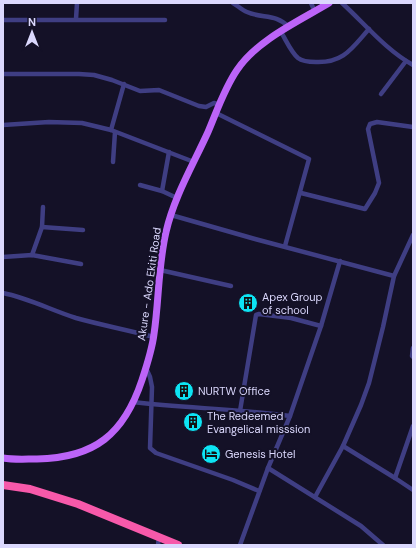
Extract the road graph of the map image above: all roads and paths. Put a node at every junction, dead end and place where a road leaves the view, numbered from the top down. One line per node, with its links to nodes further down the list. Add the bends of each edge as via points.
1 (77, 3): 7 (street)
2 (233, 3): 10 (street, via 247,12 283,21)
3 (311, 3): 6 (street)
4 (329, 3): 6 (main road, Akure - Ado Ekiti Road)
5 (342, 3): 11 (street)
6 (315, 12): 10 (main road, Akure - Ado Ekiti Road)
7 (76, 19): 8 (street); 9 (street)
8 (3, 20)
9 (165, 20)
10 (289, 27): 12 (main road, Akure - Ado Ekiti Road)
11 (369, 29): 12 (street, via 351,51 341,58 322,62 303,61 297,58); 13 (street)
12 (281, 32): 18 (main road, Akure - Ado Ekiti Road, via 245,60 231,79)
13 (406, 61): 14 (street); 17 (street)
14 (413, 65)
15 (3, 74): 16 (street, via 94,75)
16 (124, 84): 18 (street, via 140,91 159,90 204,107 214,103); 22 (street)
17 (381, 94)
18 (220, 104): 19 (main road, Akure - Ado Ekiti Road)
19 (216, 113): 25 (main road, Akure - Ado Ekiti Road); 28 (street, via 309,159)
20 (3, 125): 22 (street, via 70,122)
21 (413, 127): 28 (street, via 377,122 370,124 368,129 379,182 365,209)
22 (113, 131): 23 (street); 24 (street)
23 (170, 152): 25 (street); 27 (street)
24 (113, 162)
25 (194, 162): 29 (main road, Akure - Ado Ekiti Road)
26 (140, 185): 27 (street)
27 (162, 190): 29 (street)
28 (301, 193): 35 (street)
29 (177, 198): 31 (main road, Akure - Ado Ekiti Road)
30 (43, 207): 32 (street)
31 (171, 215): 35 (street); 40 (main road, Akure - Ado Ekiti Road)
32 (42, 226): 33 (street); 36 (street)
33 (83, 230)
34 (413, 235): 41 (street)
35 (285, 246): 38 (street)
36 (32, 255): 37 (street); 39 (street)
37 (3, 256)
38 (340, 261): 41 (street); 44 (street)
39 (81, 264)
40 (160, 270): 42 (street); 45 (main road, Akure - Ado Ekiti Road)
41 (394, 276): 54 (street, via 368,383)
42 (231, 286)
43 (3, 293): 45 (street, via 76,318)
44 (321, 326): 51 (street, via 290,318 256,315); 52 (street)
45 (154, 337): 48 (main road, Akure - Ado Ekiti Road)
46 (413, 348): 47 (street)
47 (413, 357)
48 (146, 368): 49 (main road, Akure - Ado Ekiti Road); 50 (street, via 152,387)
49 (133, 402): 50 (street); 55 (main road, Akure - Ado Ekiti Road, via 110,435 83,452 48,459)
50 (152, 404): 51 (street); 62 (street, via 150,448 156,453)
51 (240, 411): 52 (street)
52 (290, 416): 56 (street)
53 (413, 426): 57 (street)
54 (343, 446): 57 (street); 63 (street)
55 (3, 458)
56 (268, 468): 62 (street); 63 (street)
57 (395, 478): 61 (street)
58 (3, 480): 60 (highway)
59 (3, 485): 60 (highway)
60 (17, 487): 64 (highway, via 78,504)
61 (413, 490)
62 (259, 491): 66 (street)
63 (316, 497): 67 (street, via 361,526)
64 (158, 541): 65 (highway)
65 (178, 545)
66 (240, 545)
67 (383, 545)

